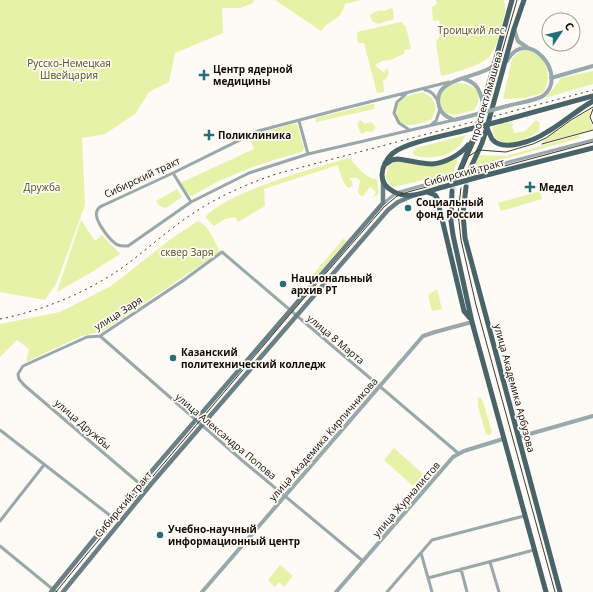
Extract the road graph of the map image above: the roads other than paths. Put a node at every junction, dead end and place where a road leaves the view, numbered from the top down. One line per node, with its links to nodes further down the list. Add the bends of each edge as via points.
1 (512, 0): 5 (main road, проспект Ямашева)
2 (524, 0): 3 (main road, проспект Ямашева)
3 (514, 29): 4 (street, via 518,41); 6 (main road, проспект Ямашева)
4 (528, 48): 6 (street, via 510,55); 8 (street, via 543,55)
5 (495, 64): 9 (street, проспект Ямашева, via 484,72); 16 (main road, проспект Ямашева)
6 (504, 66): 21 (main road, проспект Ямашева)
7 (593, 66): 8 (street)
8 (551, 78): 18 (street, bridge, via 549,88 541,97)
9 (459, 80): 10 (street, Сибирский тракт); 16 (street, проспект Ямашева, via 469,80 477,87)
10 (449, 82): 11 (street, Сибирский тракт); 14 (street, via 441,90)
11 (422, 89): 12 (street, Сибирский тракт); 14 (street, via 434,94)
12 (408, 93): 19 (street, Сибирский тракт); 22 (street, via 397,102 394,113 399,123)
13 (593, 96): 27 (main road, bridge, via 410,145 389,157)
14 (438, 101): 17 (street)
15 (593, 101): 21 (main road, via 546,133 512,145 496,142)
16 (483, 105): 23 (main road, проспект Ямашева)
17 (440, 109): 18 (street); 20 (street, via 436,121)
18 (454, 120): 20 (street, Сибирский тракт)
19 (299, 121): 26 (street); 30 (street, Сибирский тракт, via 258,131)
20 (431, 125): 22 (street, Сибирский тракт)
21 (487, 127): 28 (main road, проспект Ямашева)
22 (410, 129): 26 (street, Сибирский тракт)
23 (475, 134): 27 (main road, via 466,148 447,160 431,164 396,159); 29 (main road, проспект Ямашева)
24 (593, 140): 35 (street, Сибирский тракт, bridge)
25 (593, 148): 34 (main road, Сибирский тракт, bridge)
26 (308, 154): 37 (street, Сибирский тракт, via 249,173)
27 (384, 166): 31 (main road)
28 (471, 167)
29 (460, 170)
30 (173, 173): 37 (street); 37 (street, Сибирский тракт, via 99,208 96,216 103,230 115,244 122,247 133,243)
31 (383, 182): 35 (main road); 38 (main road)
32 (466, 187): 50 (main road, улица Академика Арбузова, via 463,214 465,238)
33 (452, 191): 42 (main road, via 451,222)
34 (426, 192): 36 (main road, Сибирский тракт); 42 (main road, via 437,198 464,311)
35 (396, 193): 36 (main road); 38 (street, Сибирский тракт)
36 (413, 195): 41 (main road, Сибирский тракт, via 388,210)
37 (191, 202)
38 (383, 203): 40 (main road, Сибирский тракт)
39 (222, 252): 40 (street, улица 8 Марта); 43 (street, улица Заря)
40 (290, 310): 41 (street, улица 8 Марта); 47 (main road, Сибирский тракт)
41 (297, 316): 45 (street, улица 8 Марта); 48 (main road, Сибирский тракт)
42 (472, 322): 45 (street, улица Академика Кирпичникова, via 423,336); 51 (main road)
43 (100, 336): 44 (street, улица Заря, via 88,337 23,366); 47 (street, улица Александра Попова)
44 (18, 374): 54 (street, улица Дружбы, via 24,385)
45 (380, 386): 52 (street, улица 8 Марта); 55 (street, улица Академика Кирпичникова)
46 (593, 416): 50 (street)
47 (196, 421): 48 (street, улица Александра Попова); 54 (main road, Сибирский тракт)
48 (201, 426): 55 (street, улица Александра Попова); 68 (main road, Сибирский тракт)
49 (0, 430): 53 (street)
50 (519, 437): 75 (main road, улица Академика Арбузова)
51 (503, 439): 52 (street, улица Журналистов); 56 (main road)
52 (458, 453): 62 (street, улица Журналистов)
53 (44, 465): 57 (street); 58 (street)
54 (140, 484): 57 (main road, Сибирский тракт)
55 (285, 496): 62 (street, улица Александра Попова); 69 (street, улица Академика Кирпичникова)
56 (524, 516): 60 (main road); 61 (street, via 432,540)
57 (112, 517): 66 (main road, Сибирский тракт)
58 (0, 521)
59 (0, 546): 66 (street)
60 (534, 550): 63 (street); 74 (main road)
61 (421, 553): 65 (street); 71 (street)
62 (363, 561): 70 (street, улица Журналистов)
63 (490, 562): 64 (street); 73 (street)
64 (461, 569): 65 (street); 72 (street)
65 (428, 578): 67 (street)
66 (53, 591)
67 (431, 591)
68 (63, 592)
69 (202, 592)
70 (336, 592)
71 (387, 592)
72 (467, 592)
73 (499, 592)
74 (546, 592)
75 (560, 592)

